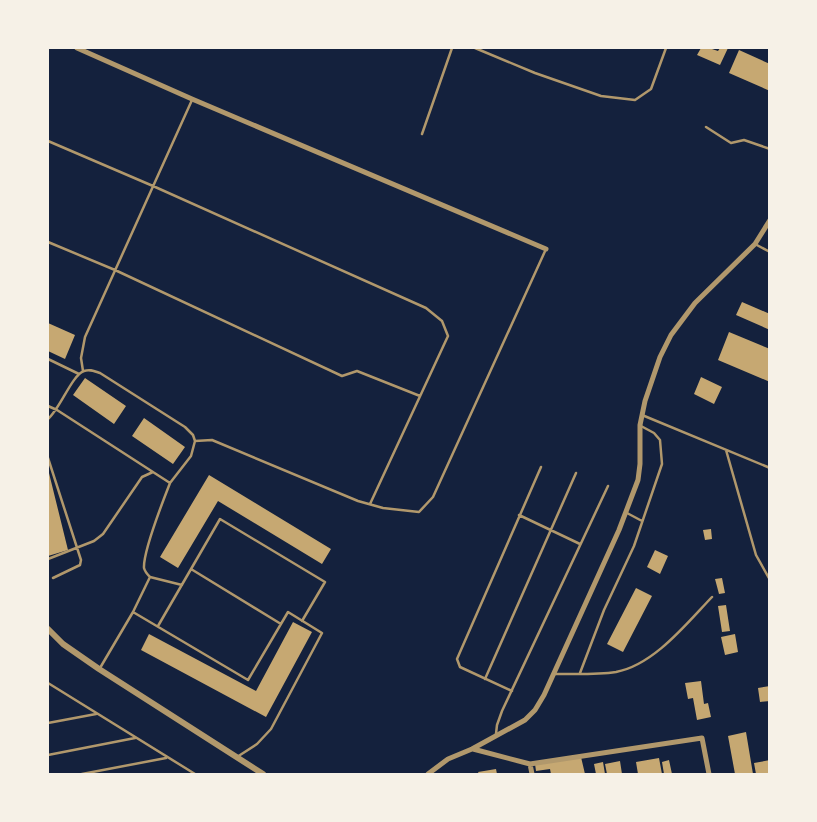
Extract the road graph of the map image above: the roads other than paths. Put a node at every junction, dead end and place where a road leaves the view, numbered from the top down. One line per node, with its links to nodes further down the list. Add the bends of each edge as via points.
1 (77, 48): 5 (street)
2 (452, 48): 7 (lane)
3 (475, 48): 4 (lane, via 601,96 635,100 651,89)
4 (666, 48)
5 (192, 98): 10 (lane); 14 (street)
6 (706, 127): 9 (lane, via 731,143 744,140)
7 (422, 134)
8 (48, 141): 10 (lane)
9 (770, 148)
10 (153, 186): 16 (lane); 20 (lane, via 417,304 442,321 448,336)
11 (770, 220): 13 (street)
12 (48, 242): 16 (lane)
13 (755, 244): 15 (lane); 23 (street, via 695,303 671,335 660,357)
14 (546, 249): 35 (lane, via 434,497 419,512)
15 (770, 252)
16 (115, 270): 18 (lane, via 85,337 81,358); 20 (lane, via 342,376 357,372)
17 (48, 359): 19 (lane)
18 (83, 371): 19 (lane); 26 (lane, via 100,373 185,427)
19 (79, 374): 22 (lane)
20 (420, 396): 35 (lane)
21 (48, 406): 22 (lane)
22 (57, 410): 24 (lane); 31 (lane)
23 (642, 415): 25 (street); 27 (lane)
24 (48, 419)
25 (640, 425): 36 (street, via 638,480); 38 (lane, via 660,440 662,464)
26 (195, 441): 33 (lane, via 191,456); 35 (lane, via 212,440)
27 (726, 450): 30 (lane); 46 (lane, via 756,555)
28 (48, 458): 41 (lane)
29 (541, 467): 37 (lane)
30 (770, 468)
31 (153, 472): 33 (lane); 41 (lane, via 142,477 103,534)
32 (576, 473): 39 (lane)
33 (170, 483): 45 (lane, via 147,550 144,565)
34 (608, 486): 40 (lane)
35 (370, 504)
36 (626, 512): 38 (lane); 56 (street)
37 (519, 515): 39 (lane); 57 (lane, via 457,659 460,667)
38 (642, 521): 55 (lane)
39 (551, 529): 40 (lane); 57 (lane)
40 (580, 544): 59 (lane)
41 (77, 548): 42 (lane); 44 (lane, via 80,565)
42 (48, 559)
43 (191, 569): 47 (lane); 50 (lane, via 220,520 325,582); 51 (lane)
44 (52, 578)
45 (150, 578): 47 (lane); 49 (lane)
46 (770, 580)
47 (182, 585): 52 (lane)
48 (712, 597): 55 (lane, via 664,647 638,664 617,672)
49 (133, 612): 52 (lane); 54 (lane)
50 (302, 621): 51 (lane, via 288,612); 67 (lane, via 322,633 271,729 257,744)
51 (281, 624): 52 (lane, via 248,680)
52 (158, 626)
53 (48, 629): 54 (street, via 63,644)
54 (99, 669): 67 (street)
55 (580, 673): 56 (lane)
56 (553, 674): 62 (street, via 530,715)
57 (486, 679): 59 (lane)
58 (48, 683): 60 (lane)
59 (512, 691): 62 (lane, via 499,718)
60 (97, 713): 61 (lane); 63 (lane)
61 (48, 723)
62 (496, 736): 64 (street)
63 (136, 738): 65 (lane); 66 (lane)
64 (472, 749): 68 (street); 72 (street, via 448,759)
65 (48, 755)
66 (168, 757): 69 (lane); 70 (lane)
67 (236, 758): 71 (street)
68 (530, 764): 73 (street); 74 (street, via 702,738)
69 (82, 774)
70 (195, 774)
71 (263, 774)
72 (428, 774)
73 (532, 774)
74 (709, 774)

